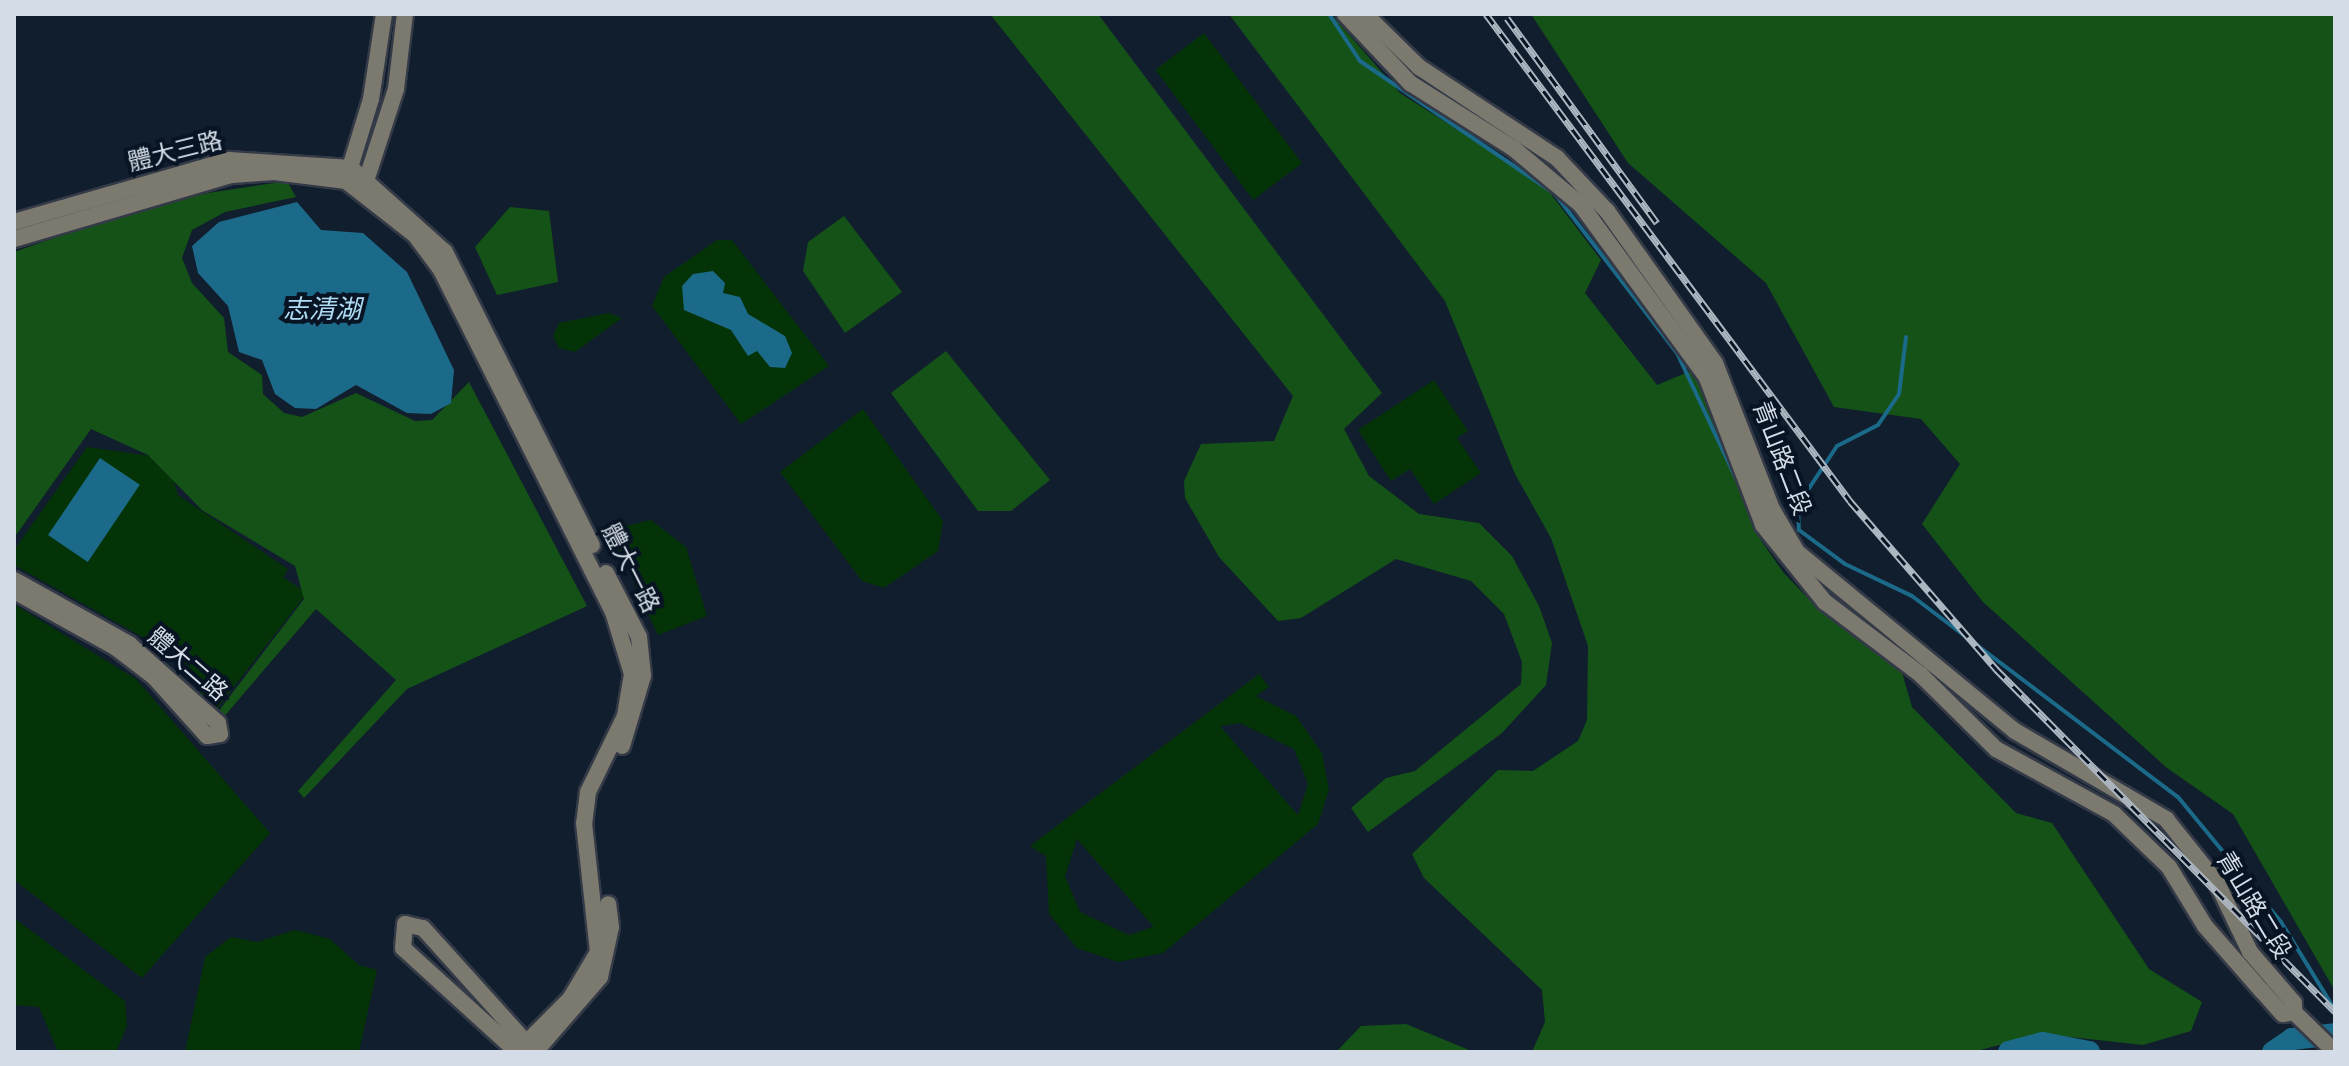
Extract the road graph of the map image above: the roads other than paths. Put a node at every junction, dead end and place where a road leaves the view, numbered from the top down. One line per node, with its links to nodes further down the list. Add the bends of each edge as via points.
1 (384, 14): 5 (street)
2 (405, 14): 6 (street, via 396,89)
3 (1345, 14): 11 (street, 青山路二段, via 1410,83 1513,148 1581,205 1707,378 1763,525 1825,602 1921,675 1996,749 2114,814 2169,867 2205,926 2262,991 2283,1014)
4 (1365, 14): 11 (street, 青山路二段, via 1419,67 1522,132 1590,189 1715,363 1772,509 1797,552 2015,731 2166,819 2217,883 2250,952 2294,1003)
5 (348, 174): 6 (street, 體大一路); 7 (street, 體大三路, via 229,160); 8 (street, 體大三路, via 232,175)
6 (364, 187): 12 (street, 體大一路, via 445,252 639,637 643,676 635,723 606,773 593,824 611,927 607,955 590,992)
7 (14, 222)
8 (14, 239)
9 (14, 580): 10 (street, 體大二路, via 129,644 169,674 220,734 207,736 154,677 115,647)
10 (14, 591)
11 (2294, 1012): 13 (street)
12 (526, 1050): 12 (street, via 423,928 405,924 403,948)
13 (2335, 1052)

